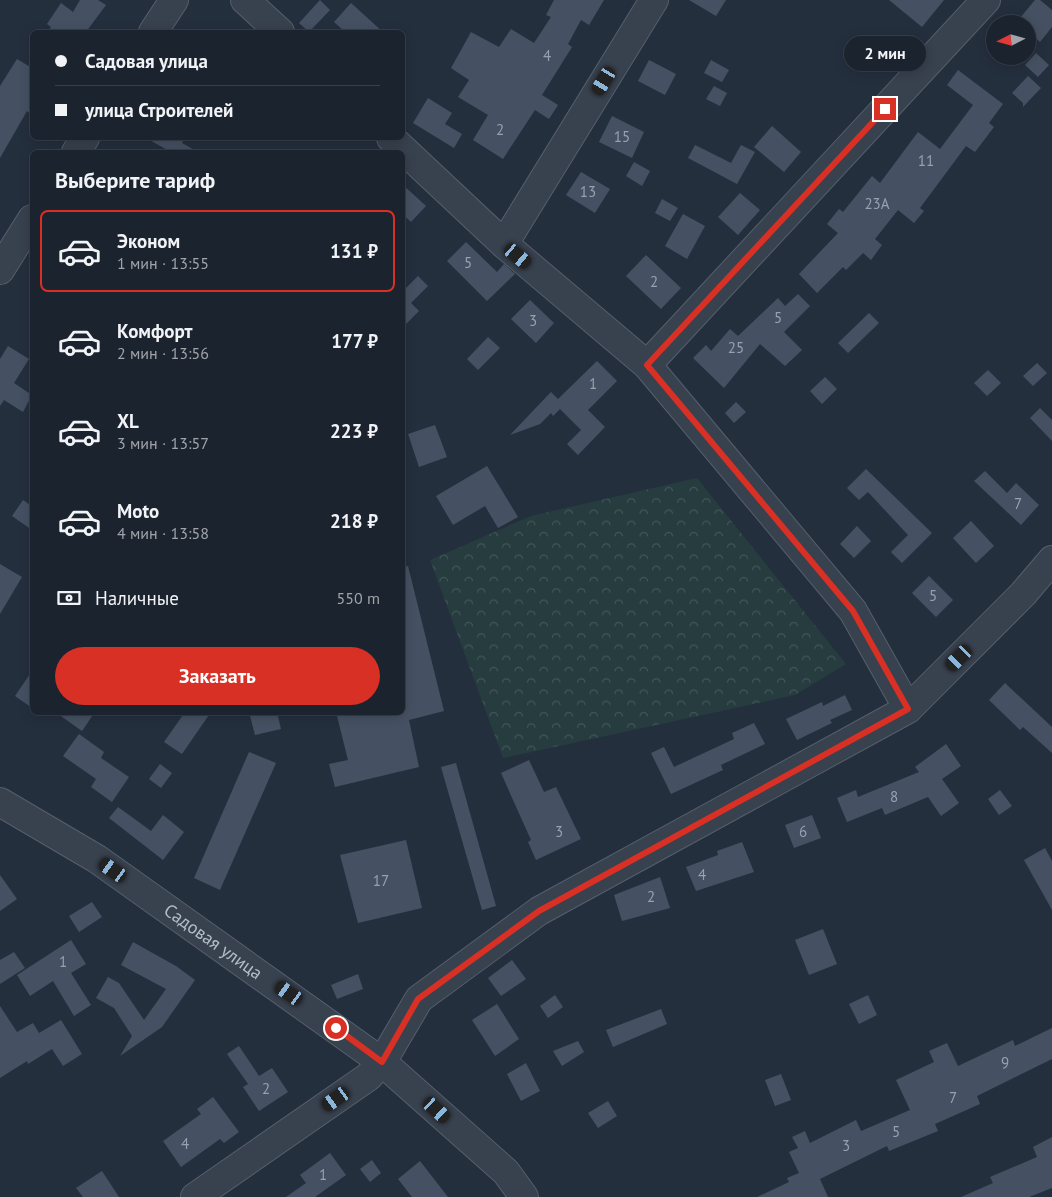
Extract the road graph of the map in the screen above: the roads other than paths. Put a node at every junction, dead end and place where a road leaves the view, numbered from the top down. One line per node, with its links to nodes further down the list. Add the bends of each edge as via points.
1 (174, 0): 5 (street)
2 (245, 0): 6 (street)
3 (654, 0): 11 (street)
4 (986, 0): 13 (street)
5 (154, 30)
6 (278, 30)
7 (393, 140): 8 (street)
8 (404, 150)
9 (405, 151): 11 (street)
10 (30, 222): 12 (street)
11 (504, 244): 13 (street)
12 (0, 270)
13 (647, 365): 15 (street, via 853,611)
14 (1052, 560): 15 (street, via 1023,594)
15 (908, 709): 17 (street, via 539,911 418,999)
16 (0, 802): 17 (street, Садовая улица, via 97,859)
17 (382, 1062): 18 (street, via 368,1077); 19 (street, Садовая улица, via 506,1172)
18 (195, 1197)
19 (524, 1197)

